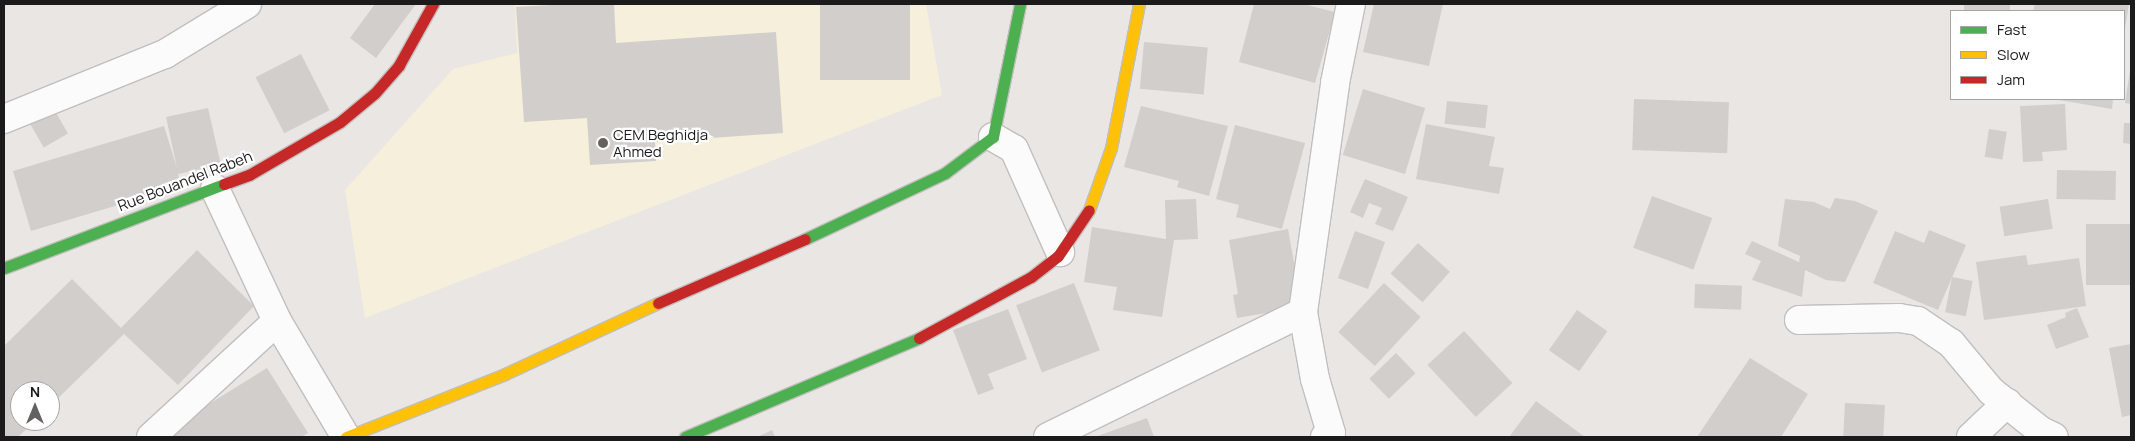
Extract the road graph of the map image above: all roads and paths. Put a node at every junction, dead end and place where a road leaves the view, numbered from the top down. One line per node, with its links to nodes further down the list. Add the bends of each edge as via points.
1 (247, 4): 6 (street, via 165,54)
2 (433, 4): 8 (street, Rue Bouandel Rabeh, via 399,66 375,93 340,122 249,175)
3 (1020, 4): 7 (street)
4 (1139, 4): 9 (street, via 1111,148 1090,207 1076,234)
5 (1351, 4): 11 (street, via 1334,83)
6 (4, 119)
7 (993, 137): 9 (street, via 1014,149); 17 (street, via 945,172 870,210 505,374)
8 (214, 189): 10 (street, Rue Bouandel Rabeh); 13 (street)
9 (1060, 252): 18 (street, via 1031,277 916,340)
10 (4, 268)
11 (1303, 312): 15 (street, via 1315,379); 19 (street)
12 (1799, 320): 14 (street, via 1899,318 1918,321 1951,343 1991,391)
13 (278, 321): 16 (street); 17 (street)
14 (2007, 403): 20 (street); 21 (street, via 2041,432)
15 (1331, 436)
16 (151, 437)
17 (346, 437)
18 (685, 437)
19 (1048, 437)
20 (1971, 437)
21 (2054, 437)

